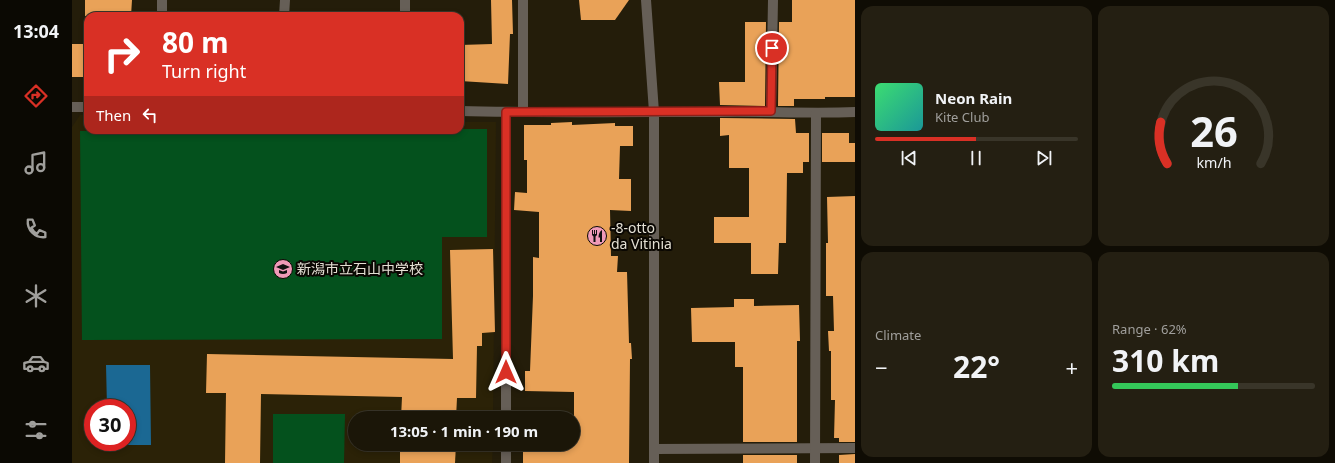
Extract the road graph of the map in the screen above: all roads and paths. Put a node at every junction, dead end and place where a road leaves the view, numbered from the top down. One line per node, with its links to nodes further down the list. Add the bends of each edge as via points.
1 (162, 0): 7 (street)
2 (285, 0): 8 (street)
3 (405, 0): 9 (street)
4 (523, 0): 15 (street)
5 (646, 0): 16 (street)
6 (773, 0): 12 (street)
7 (162, 12)
8 (284, 12)
9 (404, 12)
10 (72, 107): 11 (street)
11 (84, 107)
12 (771, 111): 16 (street); 18 (street)
13 (464, 112): 14 (street)
14 (506, 112): 15 (street); 19 (street)
15 (523, 112): 16 (street)
16 (654, 112): 22 (street)
17 (855, 112): 18 (street)
18 (816, 113): 20 (street)
19 (506, 411)
20 (815, 447): 21 (street); 22 (street); 26 (street)
21 (855, 448)
22 (654, 449): 25 (street)
23 (506, 451): 24 (street)
24 (506, 463)
25 (654, 463)
26 (815, 463)

